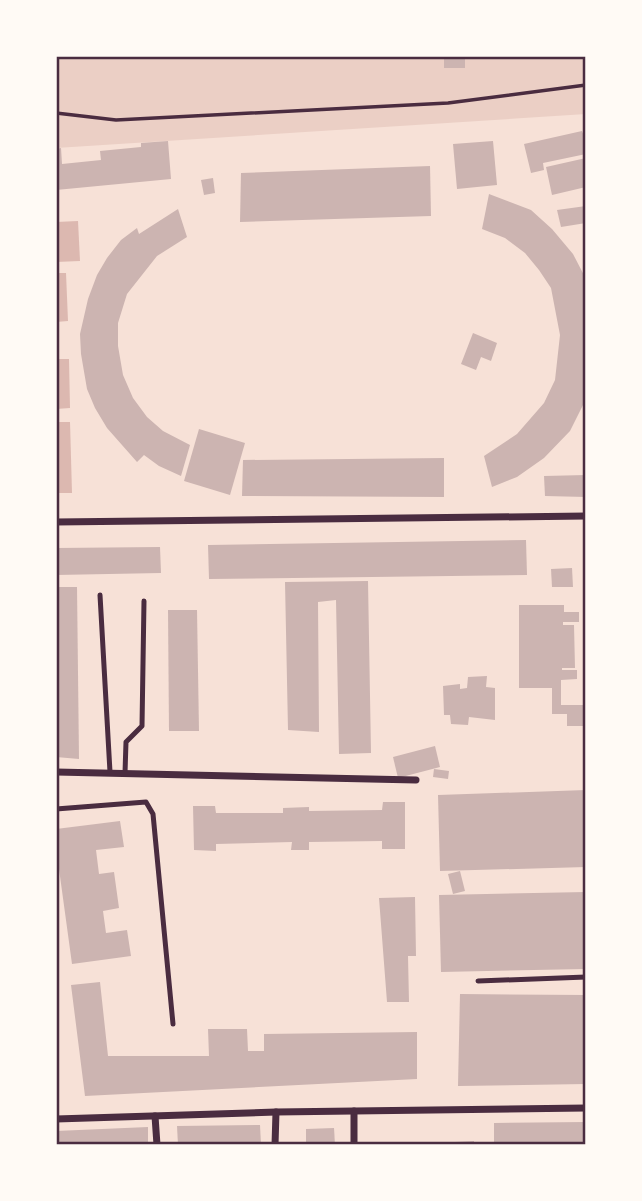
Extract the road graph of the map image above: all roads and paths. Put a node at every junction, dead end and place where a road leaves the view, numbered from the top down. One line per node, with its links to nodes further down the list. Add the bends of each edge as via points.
1 (586, 85): 2 (path, via 448,103 116,120)
2 (56, 113)
3 (586, 516): 4 (street)
4 (56, 522)
5 (100, 595): 8 (lane)
6 (144, 601): 9 (lane, via 142,726 126,742)
7 (56, 772): 8 (street)
8 (110, 772): 9 (street)
9 (125, 773): 10 (street)
10 (416, 779)
11 (56, 809): 14 (lane, via 146,802 149,806)
12 (586, 977): 13 (lane)
13 (478, 981)
14 (173, 1024)
15 (586, 1108): 16 (street)
16 (354, 1111): 17 (street); 22 (street)
17 (276, 1112): 18 (street); 21 (street)
18 (156, 1116): 19 (street); 20 (street)
19 (56, 1118)
20 (157, 1145)
21 (275, 1145)
22 (354, 1145)

